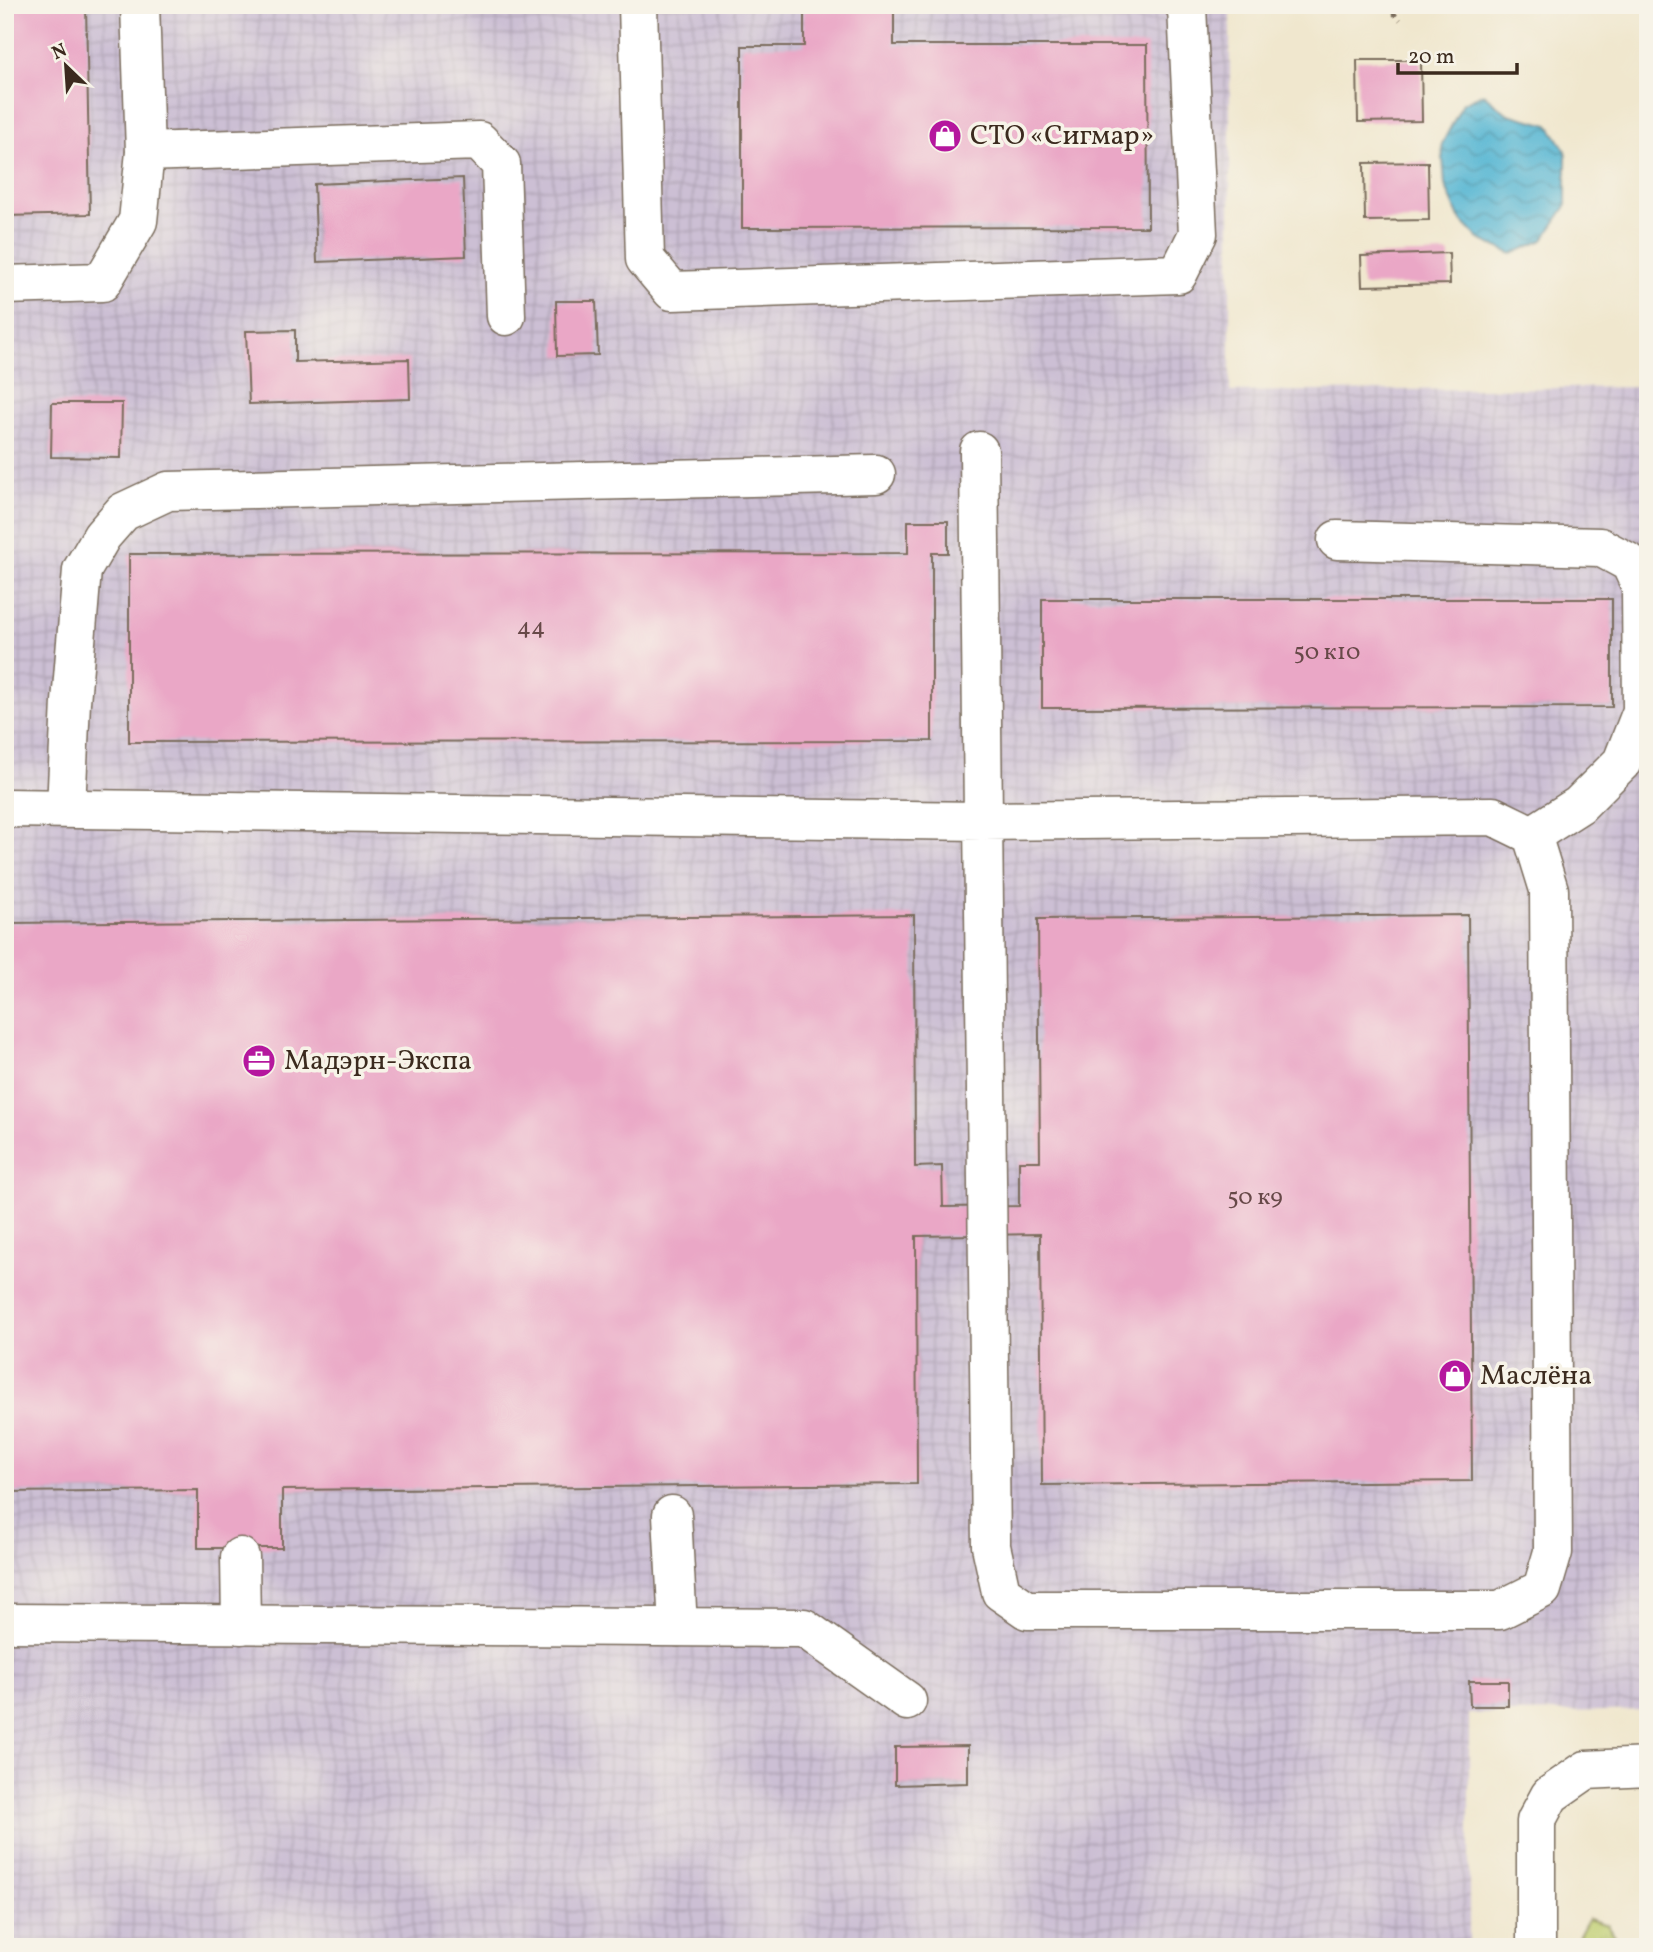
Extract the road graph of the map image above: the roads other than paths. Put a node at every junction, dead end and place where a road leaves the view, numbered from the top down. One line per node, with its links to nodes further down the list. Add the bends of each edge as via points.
1 (140, 5): 4 (lane)
2 (638, 5): 3 (lane, via 645,259 673,291 1178,274 1198,234)
3 (1184, 5)
4 (145, 152): 5 (lane, via 138,221 102,282); 6 (lane, via 480,141 500,164)
5 (5, 285)
6 (506, 316)
7 (979, 452): 12 (lane)
8 (876, 474): 11 (lane, via 168,491 123,512 82,570)
9 (1337, 540): 13 (lane, via 1600,547 1630,563 1641,587 1642,711 1622,762 1579,805)
10 (5, 808): 11 (lane)
11 (66, 808): 12 (lane)
12 (982, 821): 13 (lane, via 1493,816); 13 (lane, via 990,1546 1001,1592 1027,1609 1500,1610 1542,1589 1553,1552 1549,890)
13 (1532, 835)
14 (672, 1515): 18 (lane)
15 (240, 1556): 17 (lane)
16 (5, 1623): 17 (lane)
17 (241, 1625): 18 (lane)
18 (678, 1627): 19 (lane, via 804,1628)
19 (906, 1701)
20 (1648, 1767): 21 (lane, via 1586,1770 1549,1795 1536,1821)
21 (1536, 1947)

